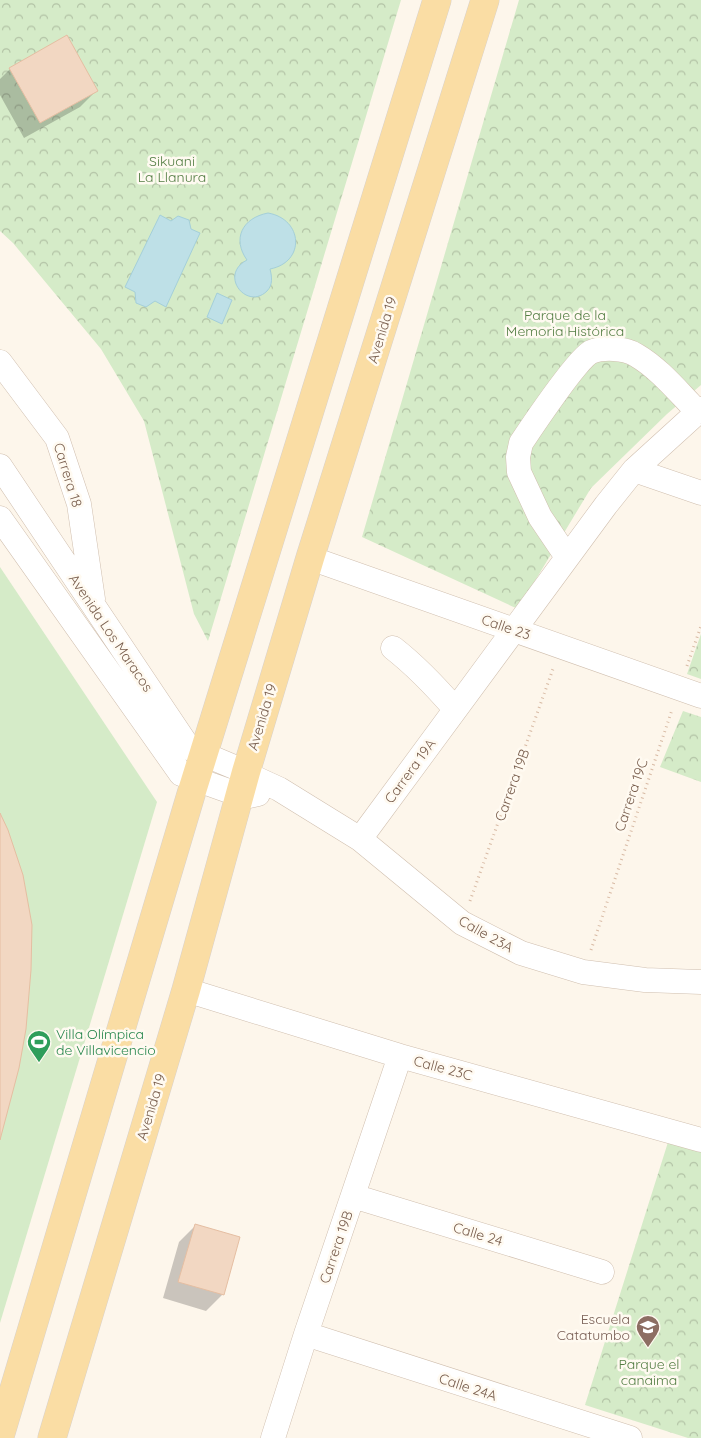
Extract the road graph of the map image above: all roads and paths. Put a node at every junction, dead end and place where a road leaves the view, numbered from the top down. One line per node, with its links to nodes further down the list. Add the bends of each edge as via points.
1 (437, 0): 18 (main road)
2 (486, 0): 10 (main road, Avenida 19)
3 (0, 362): 11 (street, Carrera 18, via 57,438 78,504)
4 (699, 411): 6 (street); 9 (street, via 634,354 612,349 590,352 572,371 521,442 518,457 519,472 540,517)
5 (0, 466): 11 (street, Avenida Los Maracos)
6 (634, 470): 7 (street); 9 (street)
7 (701, 493)
8 (0, 518): 19 (street, Avenida Los Maracos, via 180,774)
9 (567, 557): 13 (street)
10 (310, 558): 13 (street, Calle 23); 20 (main road, Avenida 19)
11 (94, 606): 18 (street, Avenida Los Maracos, via 189,748)
12 (701, 626): 16 (path, Carrera 19C)
13 (513, 630): 14 (street, Calle 23); 17 (street, Carrera 19A)
14 (561, 646): 16 (street, Calle 23); 22 (path, Carrera 19B)
15 (393, 648): 17 (street)
16 (690, 692): 23 (path, Carrera 19C)
17 (455, 709): 21 (street, Carrera 19A)
18 (204, 754): 19 (main road); 20 (street, Avenida Los Maracos)
19 (196, 779): 20 (street, Avenida Los Maracos); 31 (main road)
20 (243, 783): 21 (street, Calle 23A, via 250,796 279,789); 25 (main road, Avenida 19)
21 (360, 839): 22 (street, Calle 23A)
22 (462, 923): 23 (street, Calle 23A, via 521,953)
23 (583, 972): 24 (street, Calle 23A, via 645,980)
24 (701, 982)
25 (186, 990): 26 (street, Calle 23C); 33 (main road, Avenida 19)
26 (400, 1056): 27 (street, Calle 23C); 28 (street, Carrera 19B)
27 (701, 1140)
28 (353, 1196): 29 (street, Calle 24); 30 (street, Carrera 19B)
29 (602, 1272)
30 (306, 1334): 32 (street, Calle 24A); 34 (street, Carrera 19B)
31 (0, 1436)
32 (619, 1437)
33 (52, 1438)
34 (273, 1438)

